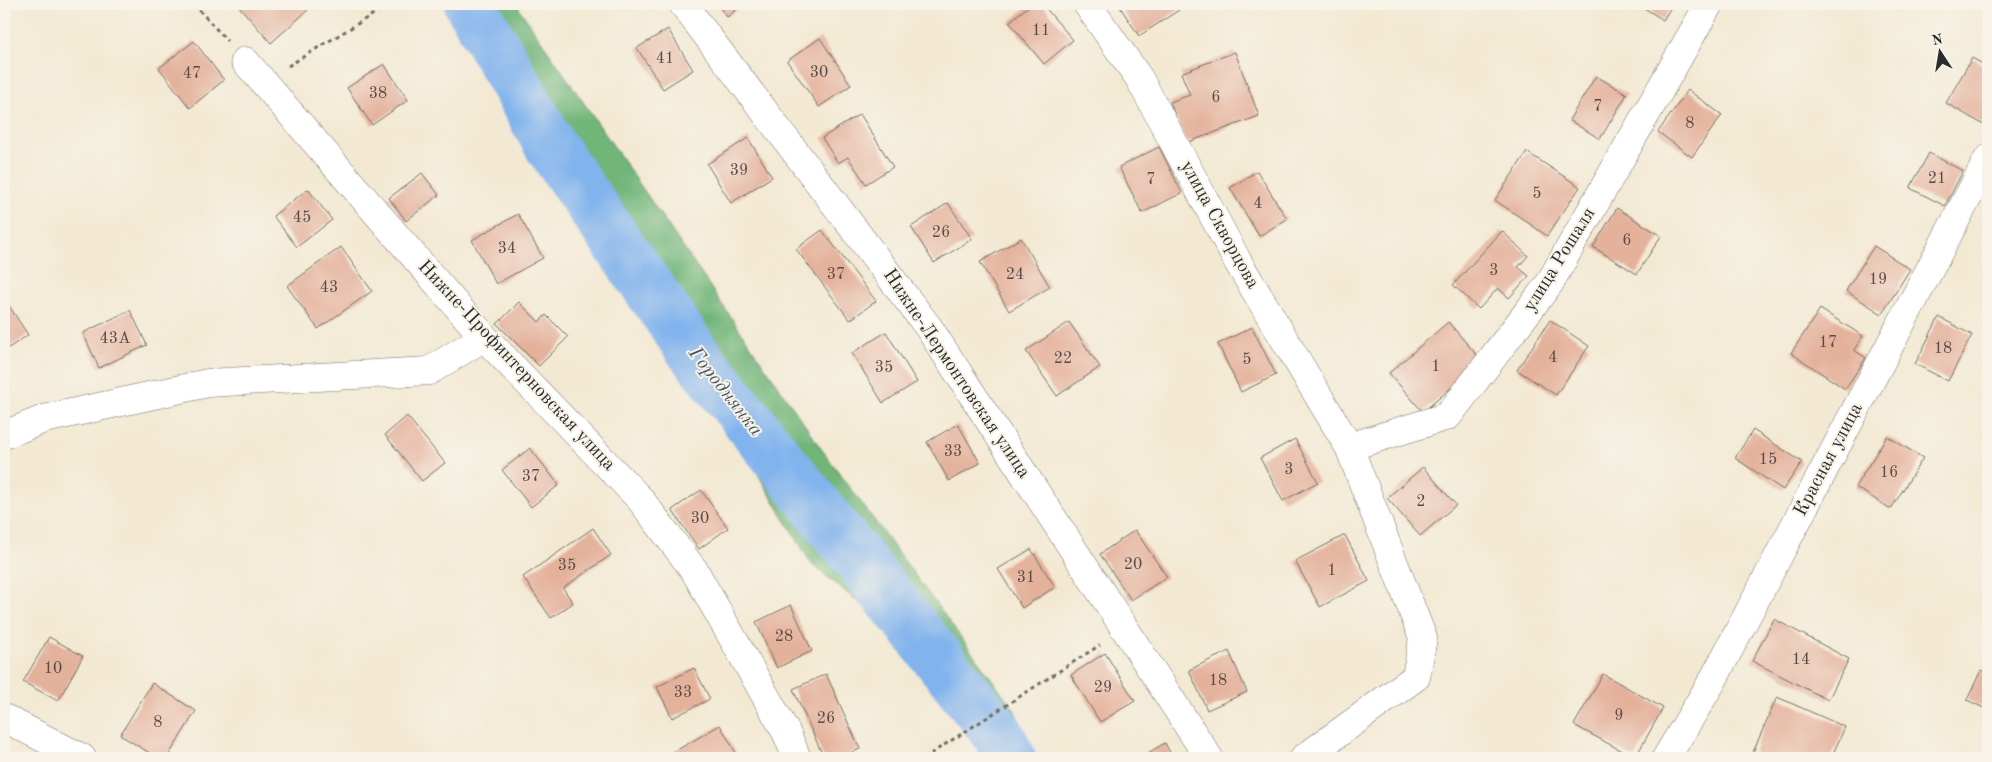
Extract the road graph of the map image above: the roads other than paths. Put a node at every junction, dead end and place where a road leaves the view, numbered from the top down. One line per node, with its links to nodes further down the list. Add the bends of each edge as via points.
1 (683, 4): 12 (street, Нижне-Лермонтовская улица, via 929,328)
2 (1087, 4): 8 (street, улица Скворцова, via 1139,78 1238,262)
3 (1710, 4): 8 (street, улица Рошаля, via 1549,284 1448,416)
4 (245, 61): 6 (street, Нижне-Профинтерновская улица)
5 (1988, 159): 14 (street, Красная улица, via 1713,680)
6 (484, 337): 7 (street, via 429,371 208,383 44,419); 11 (street, Нижне-Профинтерновская улица, via 640,499 694,570 786,732)
7 (4, 435)
8 (1349, 447): 13 (street, улица Скворцова, via 1424,638 1416,677)
9 (4, 718): 10 (street)
10 (82, 758)
11 (797, 758)
12 (1209, 758)
13 (1304, 758)
14 (1666, 758)

